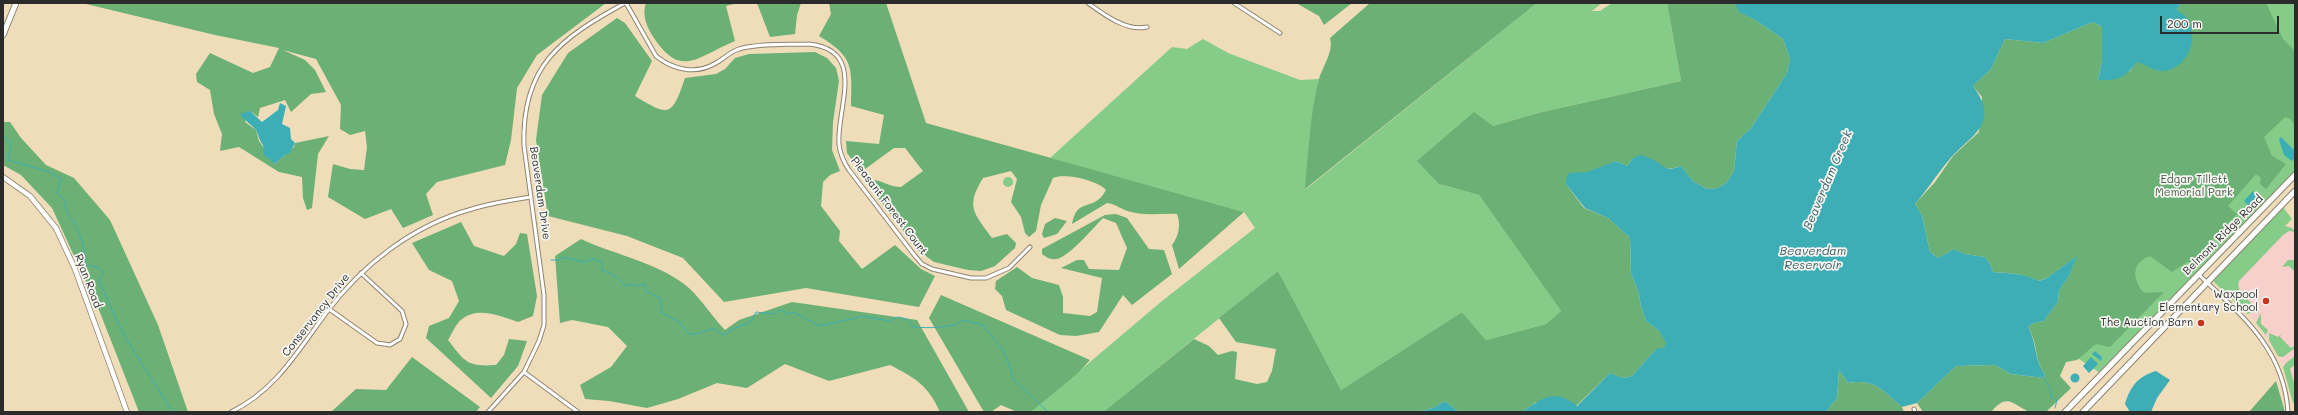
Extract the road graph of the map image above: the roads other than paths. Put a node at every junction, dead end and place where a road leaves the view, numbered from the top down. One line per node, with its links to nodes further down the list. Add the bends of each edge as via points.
1 (16, 3): 7 (main road)
2 (625, 3): 11 (street, Beaverdam Drive, via 589,23 565,41 550,57 531,88 523,123); 12 (street, Pleasant Forest Court, via 656,56 663,62 684,70 710,66 732,52 749,47 809,44 819,45 834,53 846,76 839,134 840,155 922,264 945,273 986,278 1009,268)
3 (1088, 3): 5 (street, via 1103,14 1128,26 1140,29)
4 (1234, 3): 6 (street)
5 (1147, 27)
6 (1280, 33)
7 (3, 36)
8 (2295, 175): 14 (main road, Belmont Ridge Road)
9 (3, 177): 18 (main road, Ryan Road, via 30,196 56,228 75,269)
10 (2295, 191): 15 (main road, Belmont Ridge Road)
11 (531, 197): 13 (street, Conservancy Drive, via 470,209 432,224 396,244); 17 (street, Beaverdam Drive, via 546,312 539,341)
12 (1030, 247)
13 (361, 273): 16 (street, Conservancy Drive); 16 (street, via 402,311 406,324 400,339 390,345 377,343)
14 (2198, 274): 15 (street); 22 (main road, Belmont Ridge Road)
15 (2207, 283): 23 (main road, Belmont Ridge Road); 24 (street, via 2243,317 2264,342 2276,363 2283,383)
16 (329, 309): 19 (street, Conservancy Drive, via 284,371 260,394)
17 (524, 372): 20 (street, Beaverdam Drive); 21 (street)
18 (127, 412)
19 (231, 412)
20 (488, 412)
21 (578, 412)
22 (2065, 412)
23 (2083, 412)
24 (2288, 412)

